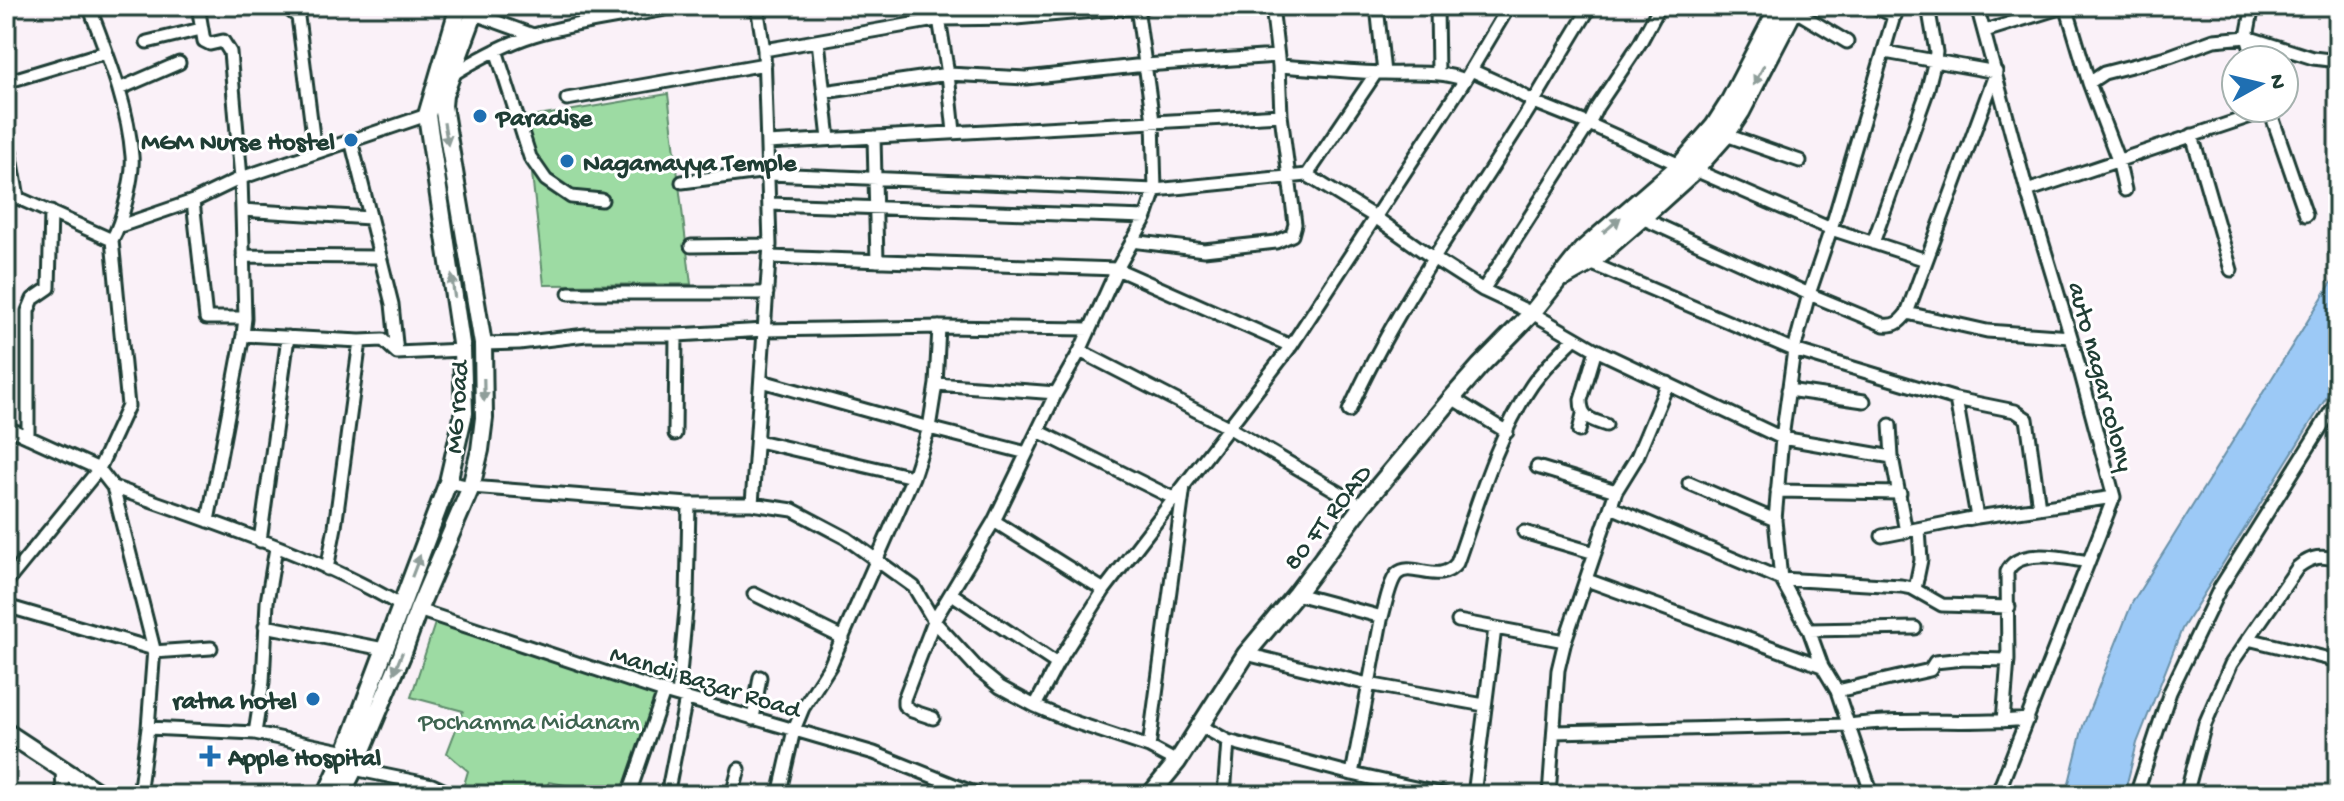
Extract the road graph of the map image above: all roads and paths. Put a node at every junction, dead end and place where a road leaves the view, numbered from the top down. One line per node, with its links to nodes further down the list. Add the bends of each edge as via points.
1 (89, 6): 37 (street)
2 (198, 6): 27 (street)
3 (285, 6): 72 (street, via 298,17)
4 (459, 6): 53 (main road, MG road)
5 (681, 6): 22 (street)
6 (757, 6): 36 (street)
7 (937, 6): 26 (street)
8 (1146, 6): 19 (street)
9 (1272, 6): 40 (street)
10 (1377, 6): 46 (street)
11 (1437, 6): 49 (street)
12 (1509, 6): 50 (street)
13 (1591, 6): 57 (street)
14 (1660, 6): 61 (street)
15 (1873, 6): 24 (street)
16 (1928, 6): 39 (street)
17 (1977, 6): 28 (street, auto nagar colony)
18 (2253, 6): 30 (street)
19 (1137, 7): 25 (street); 44 (street)
20 (1789, 7): 33 (street); 65 (main road, 80 FT ROAD, one-way to 65); 75 (main road, 80 FT ROAD)
21 (2060, 7): 28 (street); 52 (street, via 2066,6)
22 (656, 8): 29 (street)
23 (476, 10): 29 (street); 47 (main road, MG road)
24 (1896, 11): 38 (street)
25 (1015, 12): 26 (street)
26 (941, 19): 31 (street); 48 (street)
27 (201, 29): 32 (street); 79 (street, via 204,41 223,41 230,52)
28 (1985, 31): 45 (street, auto nagar colony)
29 (533, 35): 35 (street)
30 (2247, 37): 34 (street); 41 (street); 52 (street, via 2214,40 2104,73)
31 (818, 41): 36 (street); 55 (street)
32 (147, 42)
33 (1847, 42)
34 (2249, 44)
35 (496, 50): 47 (street); 86 (street, via 530,157 546,180 571,197)
36 (764, 50): 43 (street)
37 (106, 52): 51 (street); 54 (street)
38 (1885, 52): 39 (street); 98 (street)
39 (1935, 60): 45 (street); 101 (street)
40 (1278, 61): 44 (street); 46 (street); 59 (street)
41 (2338, 61)
42 (179, 63): 54 (street)
43 (765, 64): 56 (street); 71 (street)
44 (1145, 65): 48 (street, via 1026,78); 60 (street)
45 (1996, 72): 84 (street, auto nagar colony); 107 (street)
46 (1380, 73): 49 (street); 77 (street)
47 (453, 74): 53 (street); 129 (main road, MG road, one-way to 129, via 444,95 444,117)
48 (948, 74): 55 (street); 64 (street)
49 (1438, 74): 50 (street)
50 (1468, 75): 57 (street, via 1506,86); 94 (street)
51 (6, 82)
52 (2089, 83): 73 (street)
53 (435, 86): 58 (main road, MG road)
54 (119, 89): 97 (street, via 132,153)
55 (824, 92): 69 (street)
56 (567, 99)
57 (1534, 102): 61 (street); 106 (street)
58 (427, 115): 70 (street); 131 (main road, MG road, one-way to 58)
59 (1281, 115): 60 (street); 78 (street)
60 (1153, 121): 64 (street); 82 (street)
61 (1589, 124): 75 (street); 113 (street)
62 (2225, 124): 66 (street)
63 (2274, 124): 92 (street)
64 (954, 132): 67 (street)
65 (1726, 135): 74 (street); 75 (main road, 80 FT ROAD)
66 (2192, 135): 73 (street); 111 (street)
67 (874, 137): 69 (street); 80 (street)
68 (6, 139): 85 (street)
69 (829, 139): 71 (street)
70 (351, 140): 72 (street); 95 (street)
71 (767, 143): 76 (street)
72 (315, 152): 79 (street)
73 (2118, 160): 83 (street); 84 (street)
74 (1800, 161)
75 (1688, 167): 96 (main road, 80 FT ROAD); 98 (street); 112 (main road, 80 FT ROAD, one-way to 75, via 1582,250)
76 (769, 172): 80 (street); 81 (street); 88 (street)
77 (1307, 175): 78 (street); 94 (street)
78 (1291, 177): 82 (street); 100 (street, via 1295,224 1287,239 1204,250)
79 (241, 178): 87 (street); 90 (street)
80 (876, 178): 82 (street); 89 (street)
81 (682, 182)
82 (1155, 190): 93 (street)
83 (2125, 190)
84 (2027, 191): 126 (street, auto nagar colony)
85 (12, 199): 91 (street)
86 (602, 200)
87 (193, 201): 97 (street); 119 (street, via 206,318)
88 (770, 204): 89 (street); 103 (street)
89 (877, 207): 93 (street); 108 (street)
90 (242, 210): 95 (street); 104 (street)
91 (51, 212): 99 (street); 156 (street, via 49,288 33,299 28,311)
92 (2306, 215)
93 (1146, 217): 100 (street)
94 (1375, 217): 106 (street); 130 (street)
95 (370, 218): 105 (street)
96 (1642, 218): 109 (main road, 80 FT ROAD); 116 (street)
97 (120, 226): 99 (street)
98 (1831, 229): 101 (street); 116 (street)
99 (112, 240): 162 (street, via 128,406)
100 (1132, 241): 110 (street)
101 (1873, 243): 107 (street)
102 (691, 246): 103 (street)
103 (769, 251): 108 (street); 115 (street)
104 (243, 256): 105 (street); 119 (street)
105 (379, 257): 135 (street, via 392,304)
106 (1433, 258): 113 (street); 145 (street)
107 (1926, 260): 118 (street)
108 (877, 261): 110 (street)
109 (1590, 263): 112 (main road, 80 FT ROAD); 133 (street)
110 (1117, 269): 121 (street); 130 (street)
111 (2231, 270)
112 (1558, 281): 117 (main road, 80 FT ROAD)
113 (1483, 290): 117 (street)
114 (569, 293): 115 (street)
115 (767, 293): 122 (street)
116 (1809, 294): 118 (street, via 1884,325 1899,323); 133 (street)
117 (1532, 313): 127 (street); 141 (main road, 80 FT ROAD)
118 (1907, 313): 126 (street, via 1987,331)
119 (245, 318): 123 (street)
120 (939, 327): 121 (street); 122 (street); 138 (street)
121 (1090, 329): 134 (street)
122 (765, 330): 124 (street); 136 (street)
123 (243, 335): 125 (street); 181 (street)
124 (676, 335): 129 (street, via 586,335); 155 (street)
125 (288, 337): 128 (street); 187 (street)
126 (2071, 337): 172 (street, auto nagar colony)
127 (1574, 339): 132 (street); 154 (street, via 1533,384)
128 (360, 341): 135 (street, via 383,340); 193 (street)
129 (483, 344): 168 (main road, MG road, one-way to 168, via 484,418)
130 (1291, 346): 150 (street)
131 (462, 350): 135 (street); 164 (main road, MG road, via 464,413)
132 (1596, 350): 137 (street); 146 (street, via 1581,400)
133 (1794, 350): 139 (street); 142 (street)
134 (1080, 351): 140 (street); 150 (street)
135 (397, 353)
136 (762, 381): 151 (street); 158 (street)
137 (1668, 383): 157 (street); 169 (street, via 1637,457)
138 (936, 384): 140 (street); 151 (street)
139 (1788, 390): 144 (street); 157 (street)
140 (1056, 393): 152 (street)
141 (1452, 398): 154 (street); 176 (main road, 80 FT ROAD)
142 (1956, 399): 178 (street, via 2015,411 2027,419); 179 (street)
143 (2338, 400): 269 (street, via 2220,588 2170,692)
144 (1864, 401)
145 (1349, 411)
146 (1583, 414): 147 (street); 153 (street)
147 (1606, 425)
148 (1890, 425): 160 (street)
149 (6, 427): 156 (street)
150 (1228, 427): 166 (street); 176 (street)
151 (929, 428): 159 (street); 163 (street)
152 (1038, 431): 159 (street); 173 (street)
153 (1579, 431)
154 (1507, 432): 206 (street, via 1457,563 1443,574 1398,573)
155 (675, 434)
156 (28, 437): 162 (street)
157 (1782, 438): 160 (street); 170 (street)
158 (758, 441): 163 (street); 175 (street)
159 (1027, 453): 182 (street)
160 (1892, 457): 171 (street)
161 (1537, 467): 169 (street)
162 (99, 469): 167 (street); 196 (street)
163 (913, 477): 190 (street)
164 (448, 482): 168 (street); 202 (main road, MG road, one-way to 164)
165 (1689, 483): 180 (street)
166 (1184, 486): 173 (street); 243 (street)
167 (113, 487): 181 (street); 218 (street)
168 (471, 487): 174 (street); 205 (main road, MG road)
169 (1616, 491): 177 (street)
170 (1777, 491): 171 (street); 180 (street)
171 (1900, 493): 185 (street)
172 (2114, 497): 178 (street); 192 (street, auto nagar colony)
173 (1173, 498): 198 (street)
174 (689, 504): 175 (street); 228 (street)
175 (752, 504): 190 (street, via 793,510)
176 (1362, 506): 201 (main road, 80 FT ROAD)
177 (1611, 507): 189 (street); 194 (street)
178 (2039, 508): 179 (street)
179 (1977, 517): 183 (street)
180 (1775, 520): 194 (street)
181 (208, 521): 187 (street)
182 (994, 521): 198 (street); 200 (street)
183 (1919, 529): 185 (street); 197 (street, via 1921,560)
184 (1524, 532): 189 (street)
185 (1906, 532): 186 (street)
186 (1882, 536)
187 (260, 541): 188 (street)
188 (276, 548): 193 (street); 209 (street)
189 (1595, 553): 195 (street)
190 (876, 559): 207 (street, via 914,587); 213 (street)
191 (2338, 560): 214 (street, via 2307,559)
192 (2089, 562): 204 (street, via 2044,556 2015,562 2007,572); 233 (street, auto nagar colony)
193 (327, 569): 202 (street, via 361,581)
194 (1781, 579): 197 (street); 212 (street)
195 (1587, 580): 215 (street); 223 (street)
196 (6, 583)
197 (1915, 589): 204 (street, via 1942,605)
198 (1104, 590): 222 (street)
199 (754, 594): 213 (street)
200 (952, 594): 207 (street); 222 (street)
201 (1296, 594): 206 (street); 219 (main road, 80 FT ROAD)
202 (400, 605): 217 (main road, MG road)
203 (6, 606): 218 (street)
204 (2009, 607): 220 (street)
205 (418, 610): 227 (street, Mandi Bazar Road); 247 (main road, MG road, one-way to 247)
206 (1382, 615): 225 (street)
207 (934, 621): 230 (street, via 978,669); 231 (street, via 904,699 908,710)
208 (1458, 621): 210 (street)
209 (265, 626): 217 (street); 241 (street)
210 (1495, 628): 215 (street); 229 (street)
211 (1915, 628): 212 (street)
212 (1809, 630): 223 (street)
213 (843, 638): 238 (street)
214 (2248, 639): 221 (street); 270 (street, via 2205,724)
215 (1565, 641): 240 (street)
216 (211, 648): 218 (street)
217 (384, 649): 244 (main road, MG road)
218 (153, 651): 237 (street)
219 (1246, 654): 225 (street); 235 (main road, 80 FT ROAD)
220 (2008, 660): 226 (street, via 1935,662 1930,670); 234 (street)
221 (2338, 661)
222 (1057, 664): 230 (street)
223 (1822, 666): 226 (street)
224 (760, 677): 232 (street)
225 (1368, 684): 229 (street); 249 (street)
226 (1837, 691): 236 (street)
227 (664, 692): 228 (street, Mandi Bazar Road); 250 (street)
228 (682, 697): 232 (street, Mandi Bazar Road); 258 (street)
229 (1484, 705): 265 (street)
230 (1035, 706): 243 (street)
231 (933, 718)
232 (753, 719): 238 (street, Mandi Bazar Road)
233 (2028, 719): 234 (street); 251 (street, auto nagar colony)
234 (2003, 721): 236 (street, via 1885,720)
235 (1199, 725): 242 (street); 245 (main road, 80 FT ROAD)
236 (1849, 725): 240 (street); 267 (street)
237 (148, 728): 241 (street); 254 (street)
238 (794, 730): 260 (street); 261 (street, Mandi Bazar Road, via 874,753)
239 (6, 732): 246 (main road)
240 (1554, 732): 266 (street)
241 (255, 733): 244 (street)
242 (1228, 741): 249 (street); 263 (street)
243 (1149, 747): 245 (street)
244 (346, 752): 255 (main road, MG road)
245 (1177, 762): 262 (main road, 80 FT ROAD)
246 (62, 768): 252 (street); 253 (main road)
247 (354, 769): 256 (main road, MG road); 257 (street, via 432,785)
248 (739, 769): 259 (street)
249 (1352, 774): 264 (street)
250 (630, 791)
251 (1998, 793): 268 (street)
252 (63, 795)
253 (102, 795)
254 (139, 795)
255 (326, 795)
256 (341, 795)
257 (447, 795)
258 (667, 795)
259 (732, 795)
260 (779, 795)
261 (979, 795)
262 (1150, 795)
263 (1224, 795)
264 (1447, 795)
265 (1474, 795)
266 (1549, 795)
267 (1872, 795)
268 (1978, 795)
269 (2136, 795)
270 (2186, 795)

